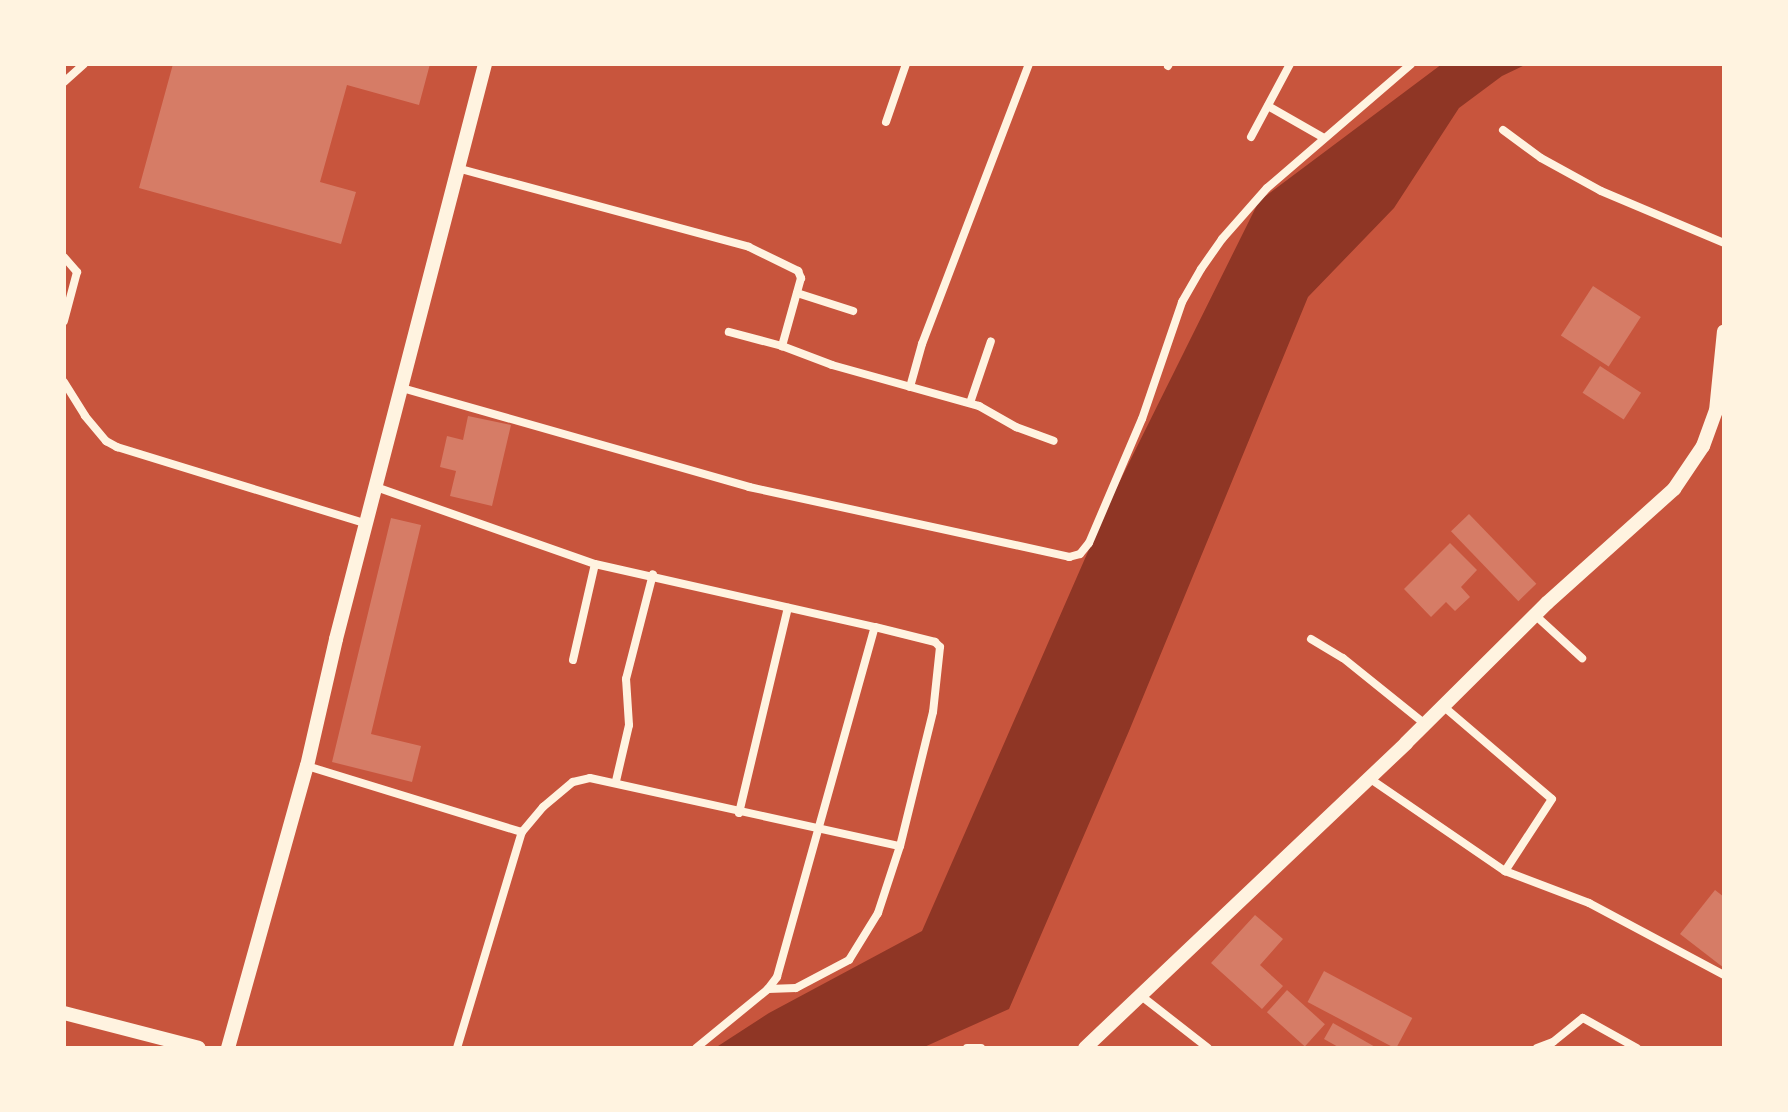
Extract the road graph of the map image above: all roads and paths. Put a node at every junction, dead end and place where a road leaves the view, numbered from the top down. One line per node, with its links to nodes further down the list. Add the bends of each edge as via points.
1 (84, 64): 7 (street)
2 (485, 64): 13 (main road)
3 (906, 64): 9 (street)
4 (1029, 64): 24 (street)
5 (1411, 64): 12 (street)
6 (1286, 65): 8 (street)
7 (64, 82)
8 (1268, 106): 11 (street); 12 (street)
9 (886, 122)
10 (1503, 130): 14 (street, via 1601,191)
11 (1251, 137)
12 (1324, 138): 25 (street, via 1253,202 1201,269 1182,302 1142,419 1089,543 1069,557 749,487)
13 (457, 168): 16 (street, via 749,247 798,271); 25 (main road)
14 (1724, 243)
15 (64, 257): 18 (street, via 77,272)
16 (797, 293): 17 (street); 22 (street)
17 (853, 311)
18 (64, 321)
19 (1724, 331): 33 (main road, via 1716,411 1688,471)
20 (729, 332): 22 (street)
21 (991, 341): 26 (street)
22 (782, 346): 24 (street)
23 (64, 382): 29 (street, via 85,416 117,447)
24 (910, 387): 26 (street)
25 (402, 388): 28 (main road)
26 (970, 403): 27 (street)
27 (1054, 441)
28 (376, 487): 29 (main road); 30 (street)
29 (367, 524): 40 (main road)
30 (595, 564): 31 (street); 37 (street)
31 (653, 574): 32 (street); 42 (street, via 626,679 629,725)
32 (788, 608): 34 (street); 43 (street)
33 (1535, 615): 36 (street); 38 (main road)
34 (875, 627): 44 (street); 46 (street, via 940,647 933,712)
35 (1311, 639): 39 (street)
36 (1582, 658)
37 (573, 660)
38 (1442, 706): 39 (main road); 47 (street, via 1552,799)
39 (1425, 724): 41 (main road)
40 (307, 766): 45 (street); 53 (main road)
41 (1369, 778): 47 (street); 50 (main road)
42 (616, 781): 43 (street); 45 (street, via 573,782)
43 (739, 813): 44 (street)
44 (820, 830): 46 (street); 49 (street, via 777,977)
45 (522, 832): 54 (street)
46 (900, 846): 49 (street, via 878,913 849,960 796,988)
47 (1505, 871): 48 (street, via 1589,903)
48 (1724, 975)
49 (768, 989): 55 (street)
50 (1140, 995): 58 (main road); 59 (street)
51 (64, 1013): 52 (main road)
52 (199, 1048)
53 (228, 1048)
54 (457, 1048)
55 (696, 1048)
56 (967, 1048): 57 (street)
57 (981, 1048)
58 (1085, 1048)
59 (1208, 1048)
60 (1537, 1048): 61 (street, via 1583,1018)
61 (1637, 1048)

